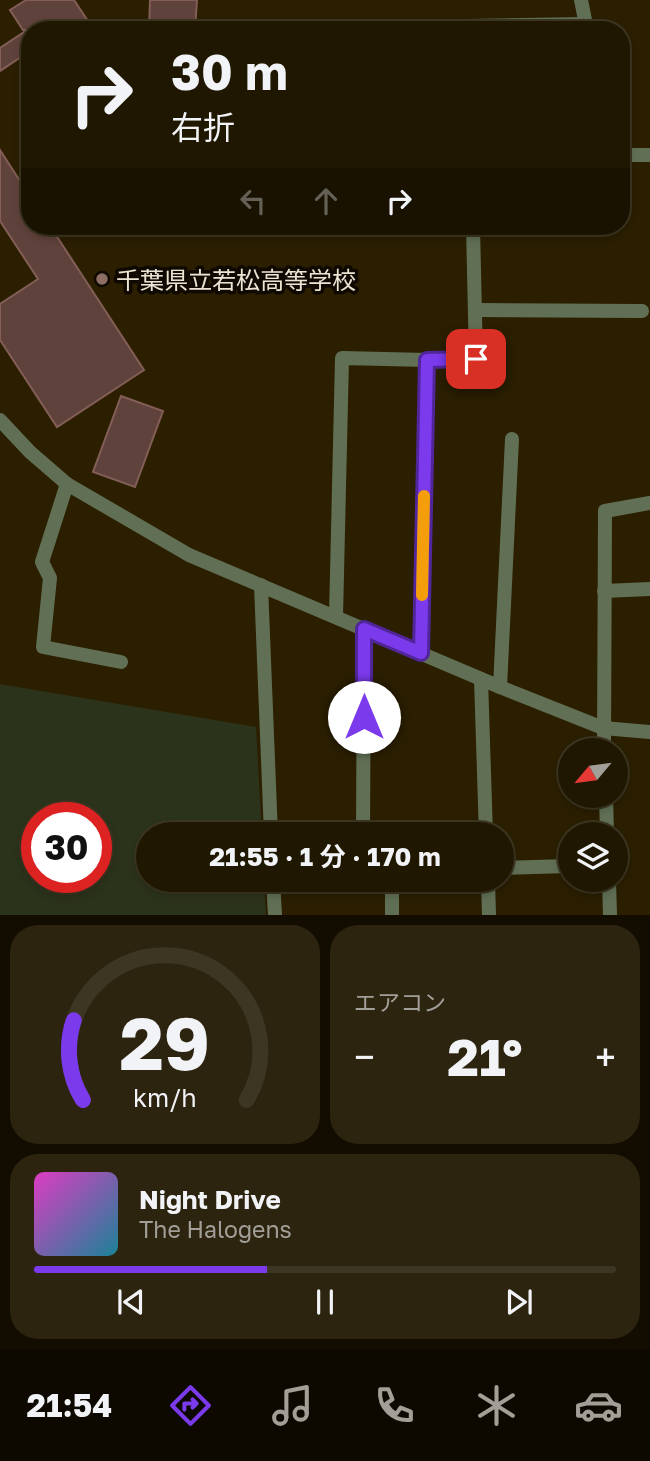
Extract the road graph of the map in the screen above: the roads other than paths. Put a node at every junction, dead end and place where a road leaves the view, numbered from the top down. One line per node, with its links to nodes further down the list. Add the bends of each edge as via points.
1 (581, 0): 2 (street)
2 (586, 21)
3 (630, 155): 4 (street)
4 (650, 155)
5 (473, 235): 6 (street)
6 (475, 310): 7 (street); 8 (street, via 476,359)
7 (642, 311)
8 (427, 360): 16 (street, via 342,358); 18 (street)
9 (0, 420): 11 (street)
10 (512, 439): 21 (street)
11 (67, 484): 13 (street, via 189,555); 19 (street, via 41,562 50,578 43,647)
12 (650, 502): 15 (street, via 605,511)
13 (261, 585): 16 (street); 25 (street)
14 (650, 589): 15 (street)
15 (604, 591): 22 (street)
16 (337, 617): 17 (street)
17 (364, 629): 18 (street); 26 (street)
18 (421, 653): 20 (street)
19 (121, 662)
20 (481, 679): 21 (street); 27 (street)
21 (500, 687): 22 (street)
22 (603, 728): 23 (street); 24 (street)
23 (650, 732)
24 (603, 738)
25 (270, 822)
26 (363, 822)
27 (486, 822)
28 (558, 866): 29 (street)
29 (514, 868)
30 (274, 892): 34 (street)
31 (392, 892): 35 (street)
32 (488, 892): 36 (street)
33 (609, 892): 37 (street)
34 (275, 915)
35 (392, 915)
36 (489, 915)
37 (610, 915)

